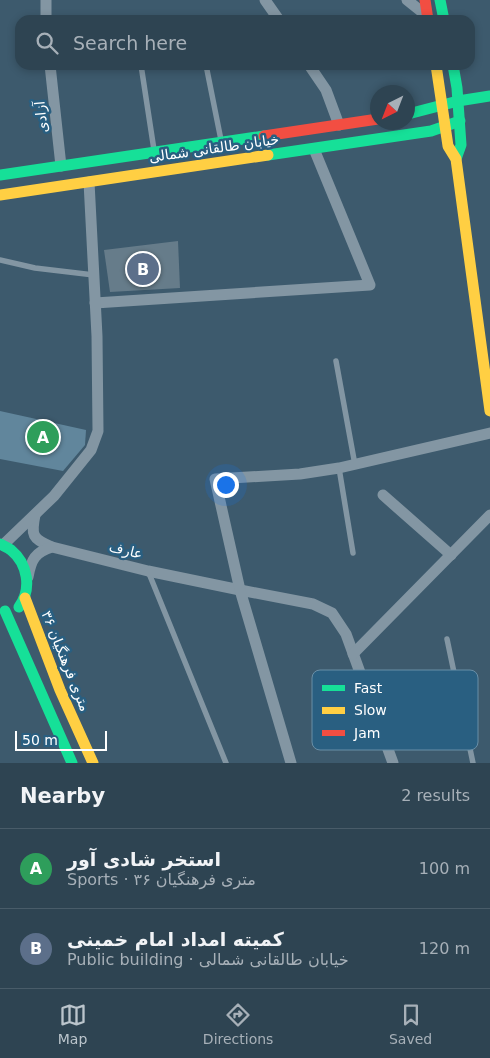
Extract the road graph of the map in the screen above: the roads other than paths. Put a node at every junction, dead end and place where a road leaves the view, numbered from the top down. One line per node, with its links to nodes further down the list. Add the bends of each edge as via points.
1 (46, 0): 6 (street)
2 (265, 0): 7 (street)
3 (407, 0): 8 (street)
4 (425, 0): 9 (main road)
5 (440, 0): 10 (main road)
6 (46, 15)
7 (276, 15)
8 (424, 15)
9 (428, 15)
10 (443, 15)
11 (51, 70): 29 (street, آزادی)
12 (142, 70): 27 (lane)
13 (207, 70): 25 (lane)
14 (312, 70): 23 (street, via 326,90)
15 (437, 70): 19 (main road)
16 (453, 70): 18 (main road)
17 (490, 96): 18 (main road)
18 (458, 101): 19 (main road); 22 (main road)
19 (442, 105): 20 (main road); 24 (main road)
20 (415, 112)
21 (370, 120): 23 (main road, خیابان طالقانی شمالی)
22 (460, 121): 24 (main road, خیابان طالقانی شمالی); 28 (main road, via 461,145)
23 (339, 125): 25 (main road, خیابان طالقانی شمالی)
24 (445, 126): 26 (main road, خیابان طالقانی شمالی, via 432,131); 28 (main road, via 448,146)
25 (222, 142): 27 (main road, خیابان طالقانی شمالی)
26 (314, 149): 31 (main road, خیابان طالقانی شمالی); 35 (street, via 370,285)
27 (154, 152): 29 (main road, خیابان طالقانی شمالی)
28 (456, 159): 37 (main road)
29 (61, 166): 30 (main road, خیابان طالقانی شمالی)
30 (0, 175)
31 (89, 182): 32 (main road, خیابان طالقانی شمالی); 34 (street)
32 (0, 196)
33 (0, 260): 34 (lane)
34 (94, 275): 35 (street)
35 (95, 303): 42 (street, via 98,431 91,450)
36 (336, 361): 39 (lane)
37 (490, 411)
38 (490, 433): 39 (street)
39 (355, 465): 40 (street)
40 (338, 468): 46 (lane); 50 (street, via 300,474 215,479)
41 (383, 495): 47 (street)
42 (36, 514): 44 (street); 45 (street, via 32,529 34,535)
43 (490, 515): 47 (street)
44 (1, 543): 49 (main road, via 16,556)
45 (52, 547): 48 (street, عارف); 49 (street, via 41,550 31,562)
46 (353, 553)
47 (451, 555): 54 (street)
48 (148, 571): 50 (street, عارف); 61 (lane)
49 (27, 581): 51 (main road)
50 (240, 590): 54 (street, عارف, via 313,604 332,613 346,634); 62 (street)
51 (25, 598): 52 (main road, via 18,609); 60 (main road, ۳۶ متری فرهنگیان)
52 (3, 610): 59 (main road)
53 (447, 639): 56 (lane)
54 (353, 654): 55 (street, عارف)
55 (359, 670)
56 (454, 670)
57 (387, 750): 63 (street, عارف)
58 (470, 750): 64 (lane)
59 (72, 763)
60 (92, 763)
61 (226, 763)
62 (291, 763)
63 (392, 763)
64 (473, 763)

